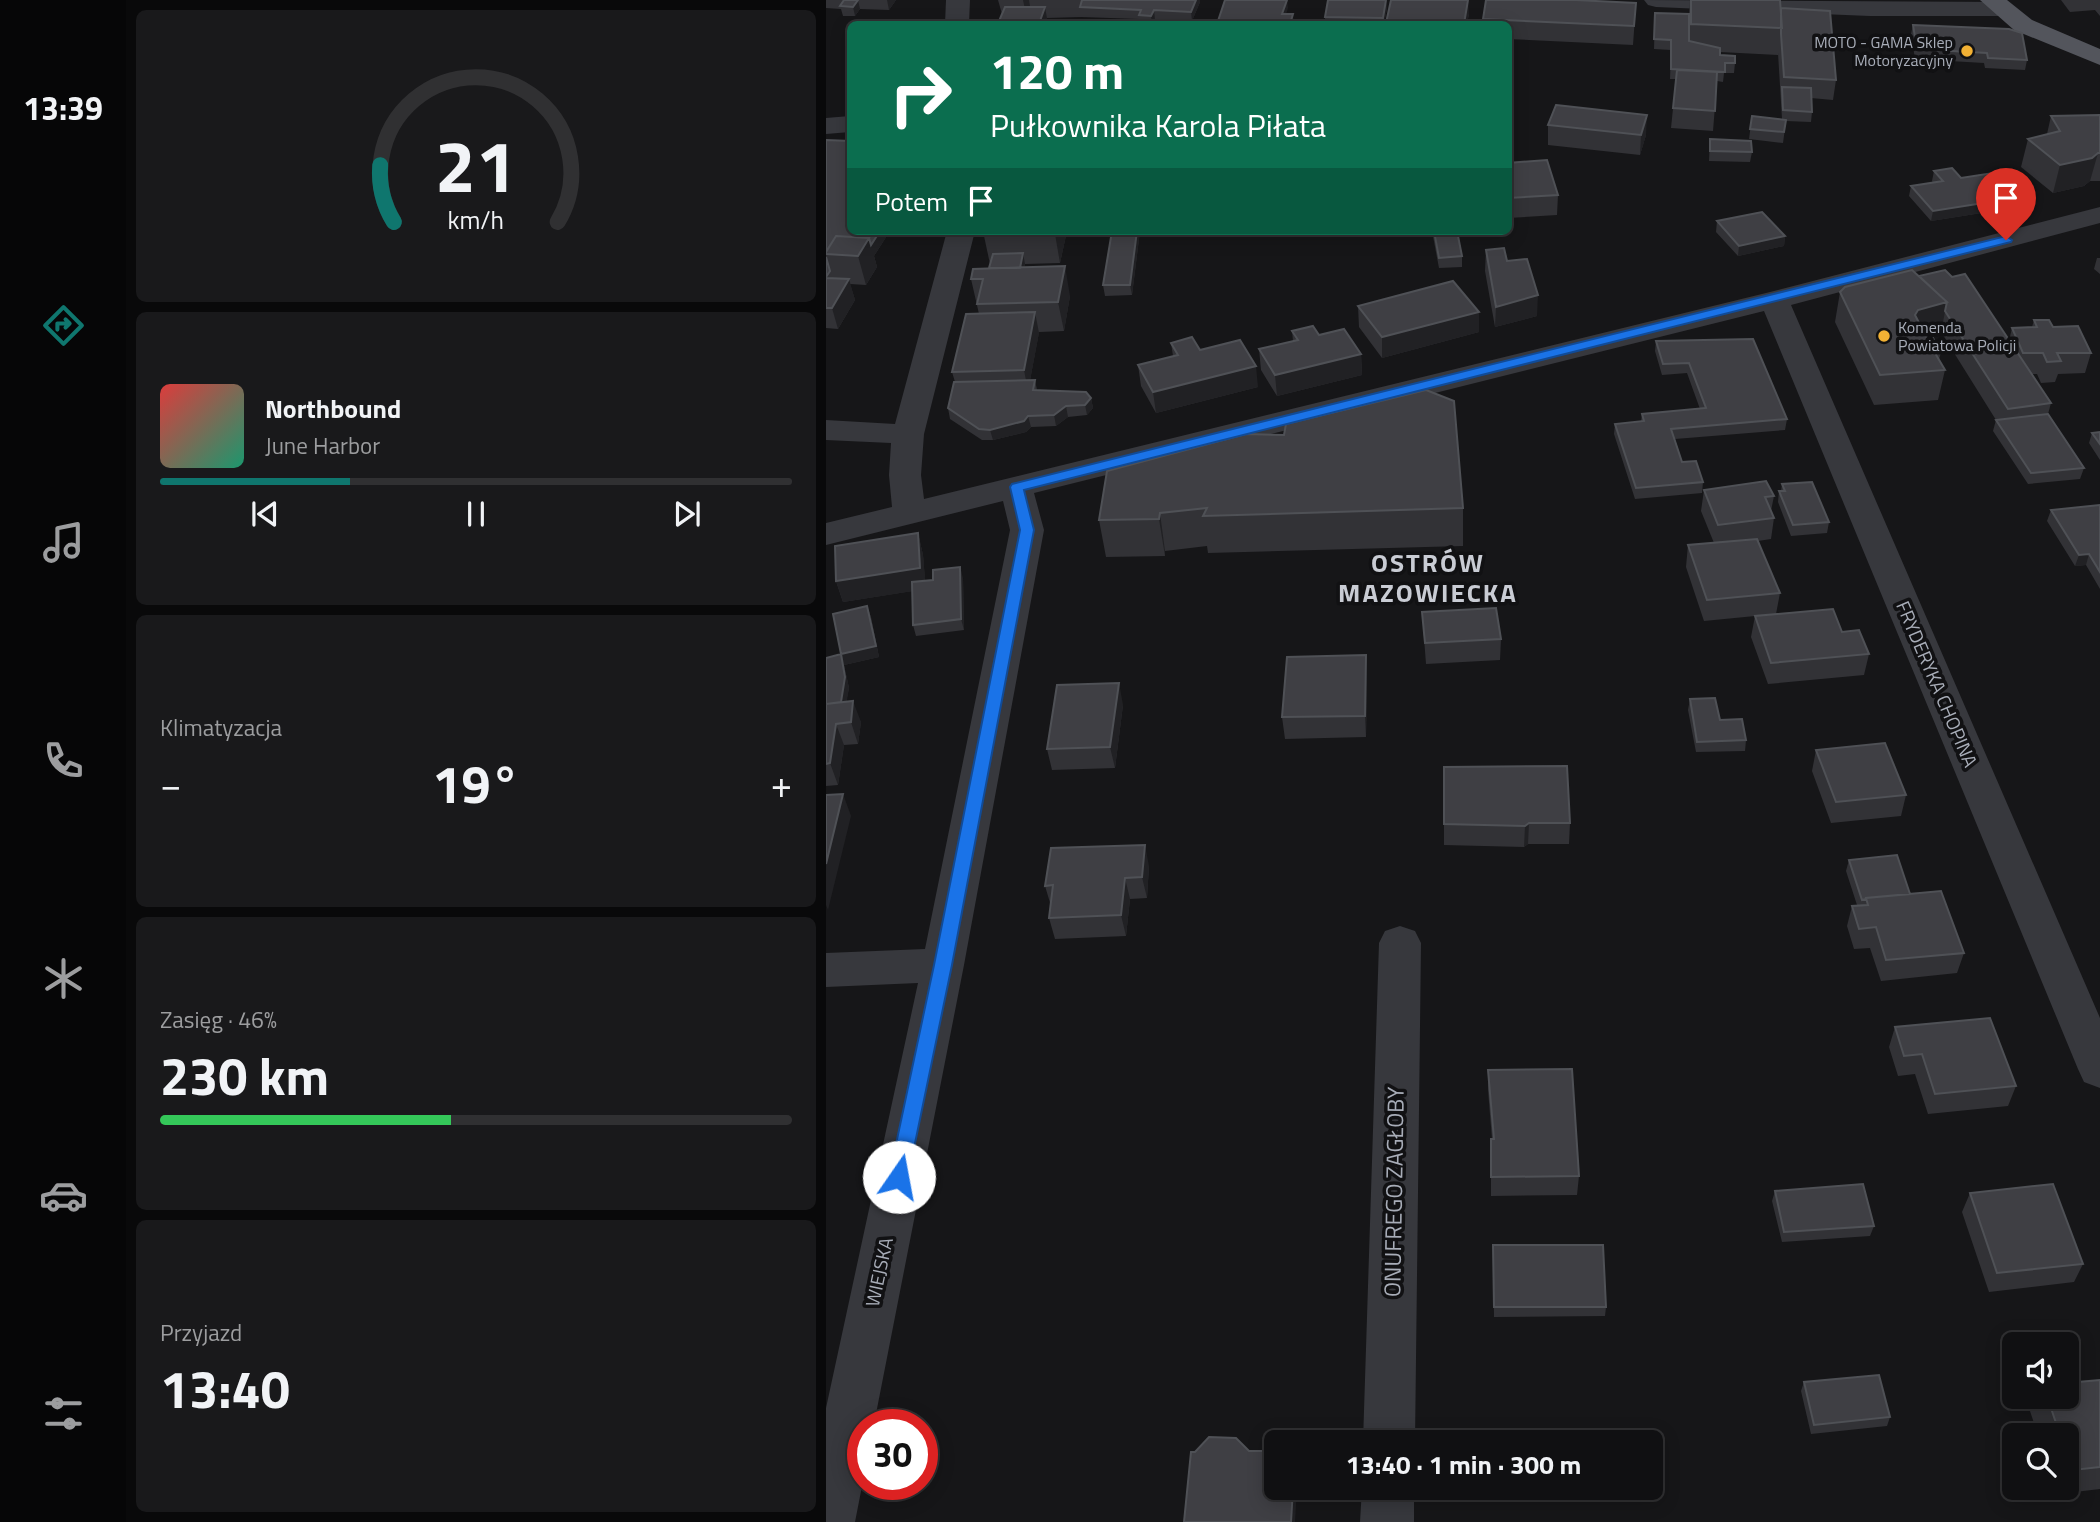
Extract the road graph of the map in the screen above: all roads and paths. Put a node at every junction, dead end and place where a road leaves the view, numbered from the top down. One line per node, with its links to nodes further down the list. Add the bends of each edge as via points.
1 (958, 0): 4 (street)
2 (1656, 0): 3 (street, via 1870,9)
3 (1996, 5): 5 (main road, via 2045,36)
4 (957, 21)
5 (2100, 58)
6 (847, 124): 7 (street)
7 (826, 125)
8 (2100, 215): 10 (street)
9 (960, 235): 12 (street)
10 (1774, 300): 13 (street); 19 (street, FRYDERYKA CHOPINA)
11 (826, 430): 12 (street)
12 (908, 434): 14 (street, via 905,475)
13 (1016, 487): 14 (street); 17 (street, WIEJSKA, via 1027,530)
14 (909, 512): 15 (street)
15 (826, 534)
16 (1400, 943): 20 (street, ONUFREGO ZAGŁOBY)
17 (943, 965): 18 (street); 21 (street, WIEJSKA)
18 (826, 970)
19 (2100, 1069)
20 (1389, 1430)
21 (832, 1470): 23 (street, WIEJSKA)
22 (1388, 1500): 24 (street)
23 (828, 1522)
24 (1387, 1522)

